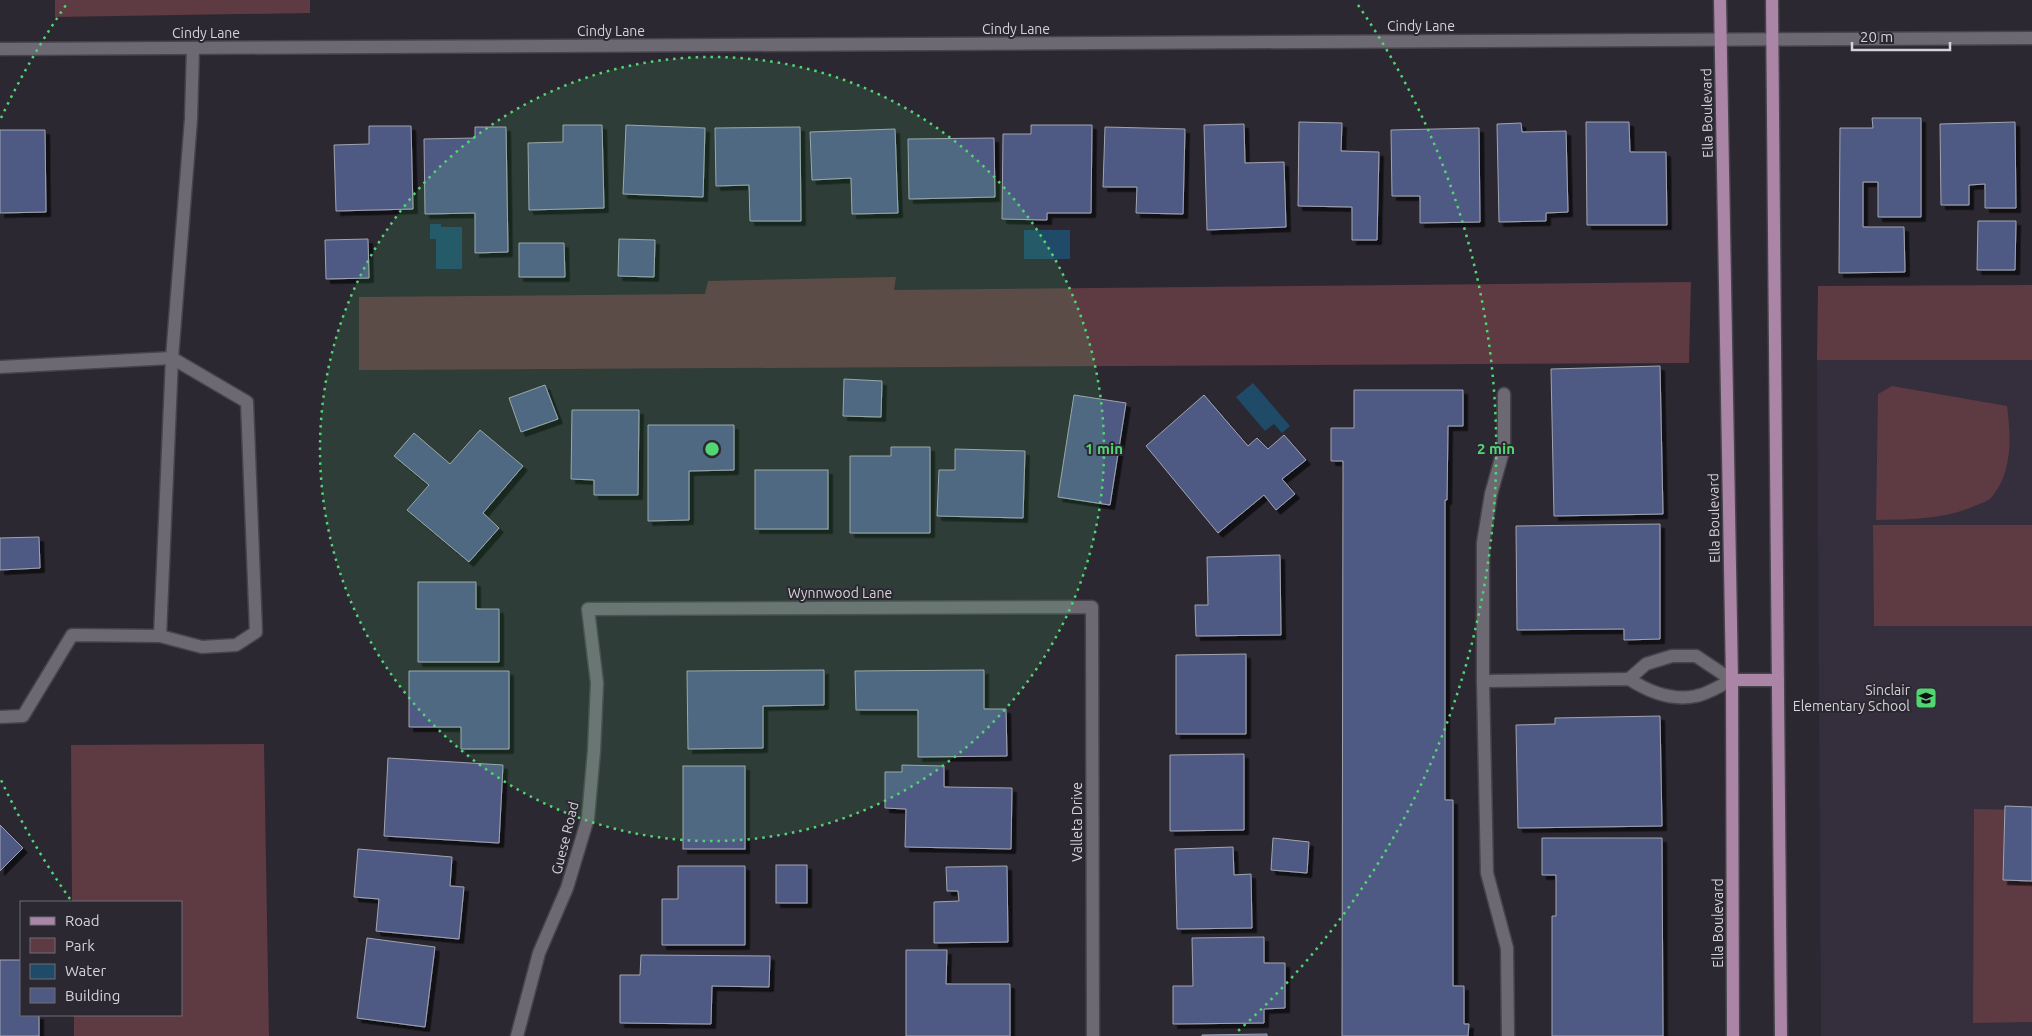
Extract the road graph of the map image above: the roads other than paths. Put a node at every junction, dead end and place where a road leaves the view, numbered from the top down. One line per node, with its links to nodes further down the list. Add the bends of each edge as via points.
1 (1720, 0): 5 (main road, Ella Boulevard)
2 (1772, 0): 4 (main road)
3 (2032, 38): 4 (street, Cindy Lane)
4 (1772, 39): 5 (street, Cindy Lane); 16 (main road)
5 (1721, 40): 6 (street, Cindy Lane); 15 (main road, Ella Boulevard)
6 (193, 48): 7 (street, Cindy Lane); 8 (street, via 191,119)
7 (0, 49)
8 (172, 358): 9 (street); 13 (street); 13 (street, via 247,402 256,632 236,645 202,647)
9 (0, 367)
10 (1504, 394): 17 (street, via 1504,448 1491,494 1483,544)
11 (1092, 607): 12 (street, Wynnwood Lane); 20 (street, Valleta Drive)
12 (588, 609): 19 (street, Guese Road, via 597,682 588,818 567,888 539,952)
13 (160, 636): 18 (street, via 72,635 24,716)
14 (1629, 679): 15 (street, via 1647,691 1670,696 1696,696); 15 (street, via 1646,664 1672,656 1696,656); 17 (street)
15 (1732, 680): 16 (main road); 22 (main road, Ella Boulevard)
16 (1778, 680): 23 (main road)
17 (1483, 682): 21 (street, via 1487,873 1507,948)
18 (0, 717)
19 (517, 1036)
20 (1093, 1036)
21 (1508, 1036)
22 (1733, 1036)
23 (1781, 1036)

